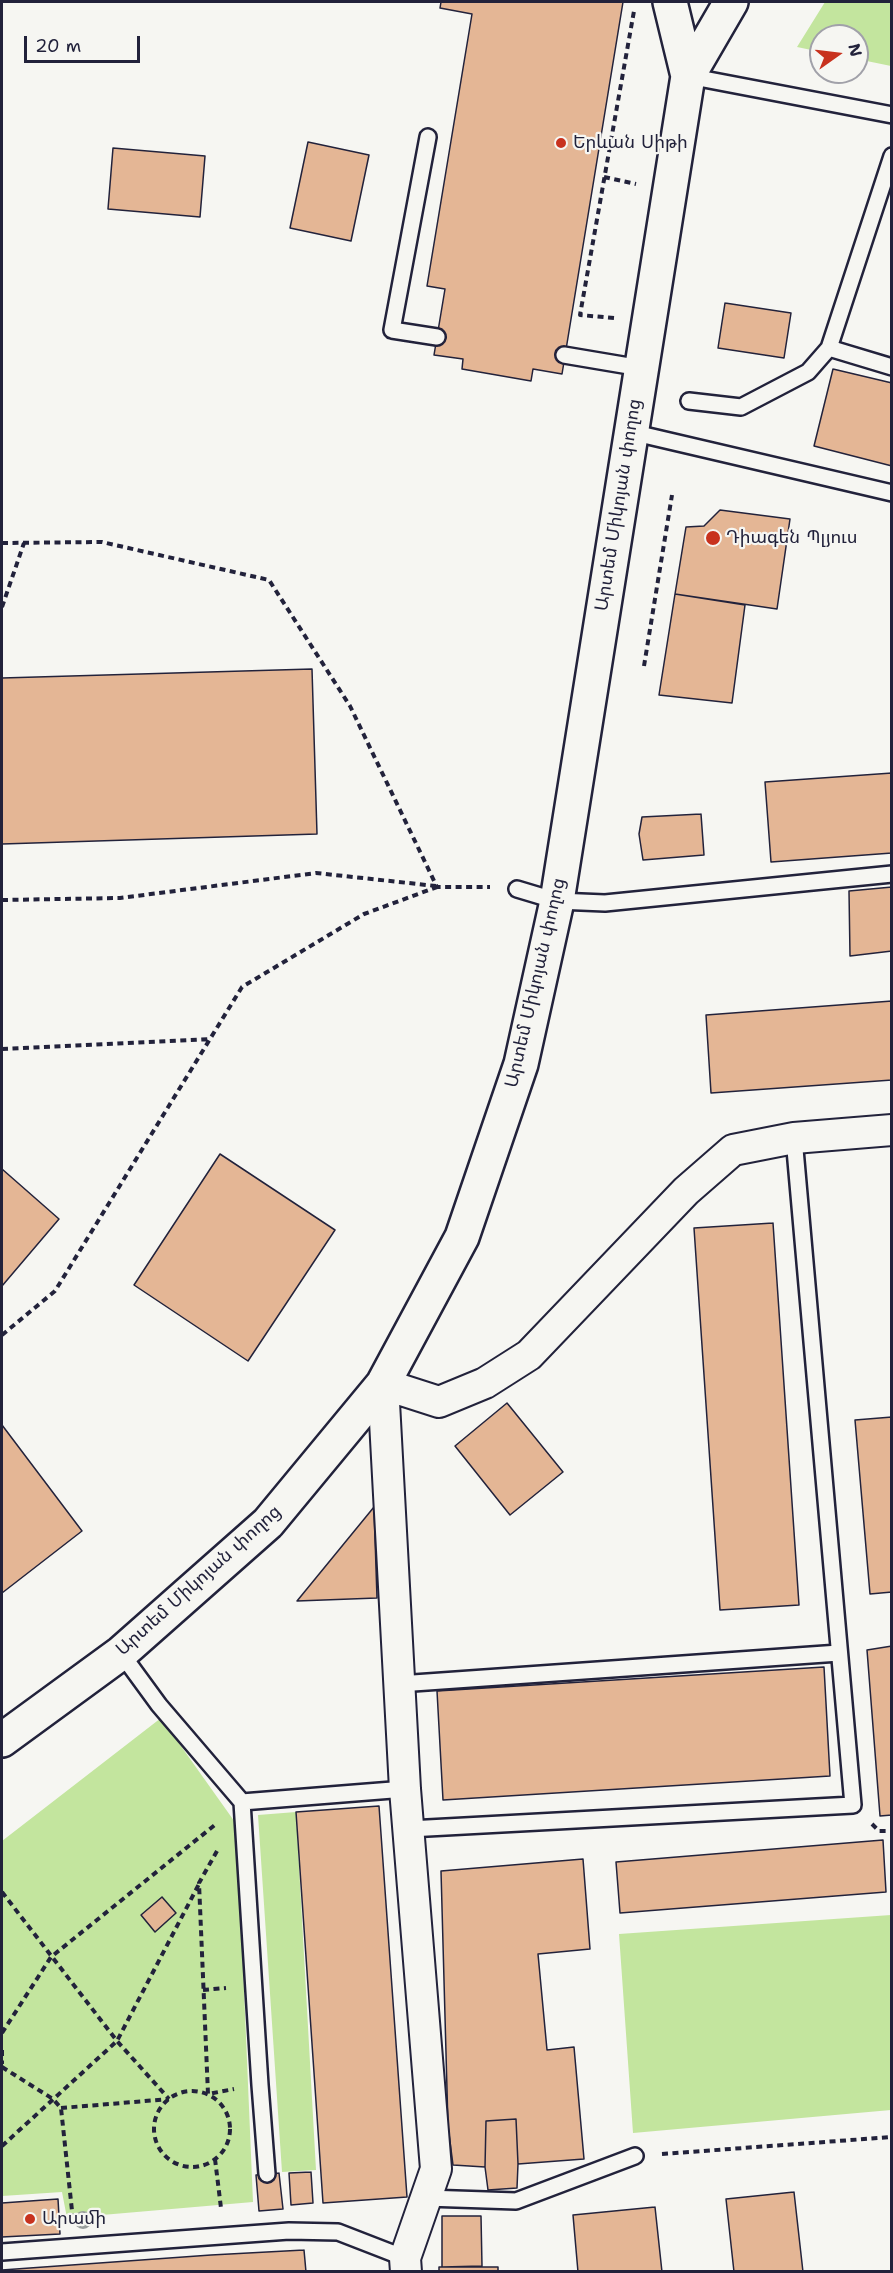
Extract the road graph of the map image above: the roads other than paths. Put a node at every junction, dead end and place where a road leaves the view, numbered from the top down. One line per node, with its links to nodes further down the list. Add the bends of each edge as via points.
1 (670, 2): 3 (main road, Արտեմ Միկոյան փողոց)
2 (731, 2): 3 (main road, Արտեմ Միկոյան փողոց)
3 (688, 76): 4 (lane); 11 (main road, Արտեմ Միկոյան փողոց)
4 (891, 115)
5 (428, 137): 7 (lane, via 392,330)
6 (891, 156): 8 (lane)
7 (437, 337)
8 (829, 348): 10 (lane); 12 (lane, via 808,372 741,407)
9 (564, 356): 11 (lane)
10 (891, 367)
11 (641, 368): 13 (main road, Արտեմ Միկոյան փողոց)
12 (689, 401)
13 (631, 432): 14 (lane); 17 (main road, Արտեմ Միկոյան փողոց)
14 (891, 493)
15 (891, 874): 17 (lane, via 605,903)
16 (517, 889): 17 (lane)
17 (557, 901): 20 (main road, Արտեմ Միկոյան փողոց, via 521,1064 462,1237)
18 (891, 1130): 19 (street)
19 (794, 1138): 20 (street, via 733,1150 686,1191 529,1355 485,1383 439,1402); 22 (lane)
20 (382, 1384): 21 (main road, Արտեմ Միկոյան փողոց, via 268,1523); 23 (street)
21 (121, 1653): 24 (main road, Արտեմ Միկոյան փողոց); 26 (lane, via 159,1705)
22 (838, 1653): 23 (lane); 27 (lane, via 853,1804)
23 (399, 1684): 25 (street)
24 (2, 1740)
25 (405, 1789): 26 (lane); 27 (street)
26 (242, 1803): 29 (lane)
27 (409, 1829): 30 (street, via 436,2169)
28 (635, 2156): 30 (lane, via 516,2201)
29 (267, 2174)
30 (426, 2198): 32 (street)
31 (2, 2252): 32 (lane, via 289,2231 338,2232)
32 (405, 2265)

